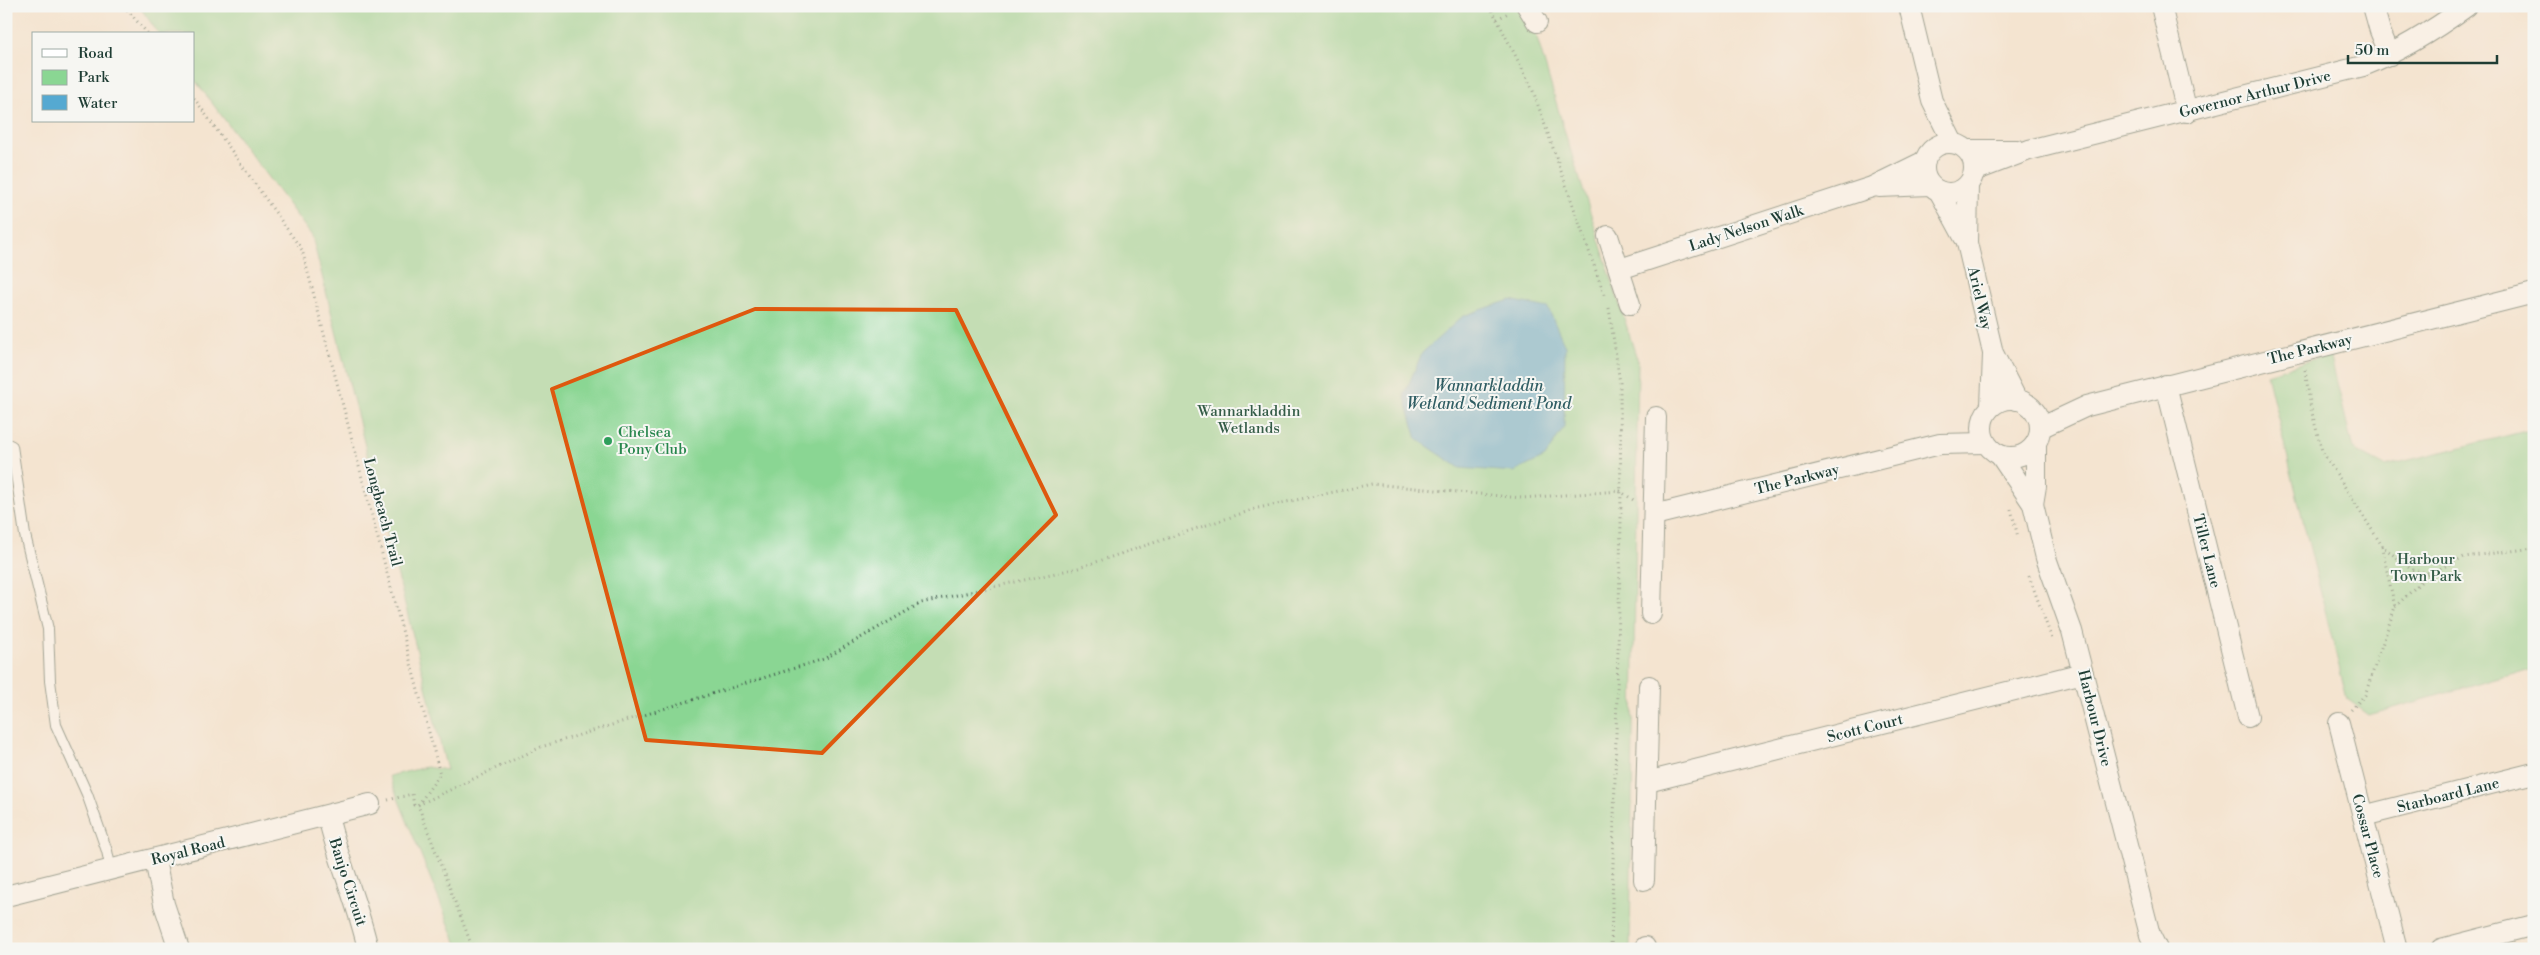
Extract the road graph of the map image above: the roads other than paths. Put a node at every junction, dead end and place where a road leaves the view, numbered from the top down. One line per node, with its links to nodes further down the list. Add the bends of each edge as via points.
1 (1909, 6): 6 (street)
2 (2160, 6): 7 (street)
3 (2373, 6): 5 (street)
4 (2467, 6): 5 (street, Governor Arthur Drive, via 2438,28)
5 (2390, 55): 7 (street, Governor Arthur Drive, via 2363,66)
6 (1932, 101): 8 (street); 10 (street)
7 (2187, 112): 9 (street, Governor Arthur Drive)
8 (1960, 146): 9 (street, Governor Arthur Drive); 10 (street, via 1939,145); 11 (street, via 1972,156)
9 (2030, 150): 11 (street, Governor Arthur Drive)
10 (1929, 155): 12 (street, Lady Nelson Walk); 13 (street, via 1926,178)
11 (1971, 178): 13 (street, via 1954,192); 15 (street, Ariel Way)
12 (1872, 187): 13 (street, Lady Nelson Walk); 16 (street, Lady Nelson Walk)
13 (1935, 188): 15 (street, Ariel Way)
14 (1608, 236): 16 (street)
15 (1967, 243): 19 (street, Ariel Way)
16 (1620, 269): 18 (street)
17 (2534, 293): 20 (street, The Parkway)
18 (1630, 304)
19 (1993, 353): 21 (street, Ariel Way); 23 (street, Ariel Way)
20 (2166, 385): 22 (street, The Parkway); 34 (street, Tiller Lane)
21 (2024, 404): 22 (street, The Parkway); 23 (street, The Parkway, via 2008,399); 25 (street, via 2036,414)
22 (2087, 406): 25 (street, The Parkway)
23 (1987, 413): 27 (street, The Parkway); 28 (street, via 1981,428)
24 (1656, 417): 30 (street)
25 (2038, 436): 28 (street, The Parkway, via 2024,454 2015,457); 29 (street, Harbour Drive)
26 (6, 443): 42 (lane, via 12,446 25,535 48,629 56,726 87,794)
27 (1940, 444): 28 (street, The Parkway); 30 (street, The Parkway)
28 (1992, 449): 29 (street, Harbour Drive)
29 (2033, 504): 32 (street, Harbour Drive, via 2046,558)
30 (1654, 515): 31 (street)
31 (1651, 614)
32 (2083, 673): 37 (street, Scott Court); 46 (street, Harbour Drive)
33 (1649, 686): 37 (street)
34 (2248, 717)
35 (2339, 723): 40 (street, Cossar Place)
36 (2534, 773): 40 (street, Starboard Lane)
37 (1647, 782): 43 (street)
38 (370, 804): 39 (street, Royal Road)
39 (328, 816): 41 (street, Royal Road); 48 (street, Banjo Circuit)
40 (2363, 816): 49 (street, Cossar Place)
41 (155, 860): 42 (street, Royal Road); 47 (street, via 164,904)
42 (111, 870): 44 (street, Royal Road)
43 (1644, 880)
44 (6, 896)
45 (2534, 925): 50 (street)
46 (2153, 944)
47 (179, 949)
48 (368, 949)
49 (2398, 949)
50 (2441, 949)

